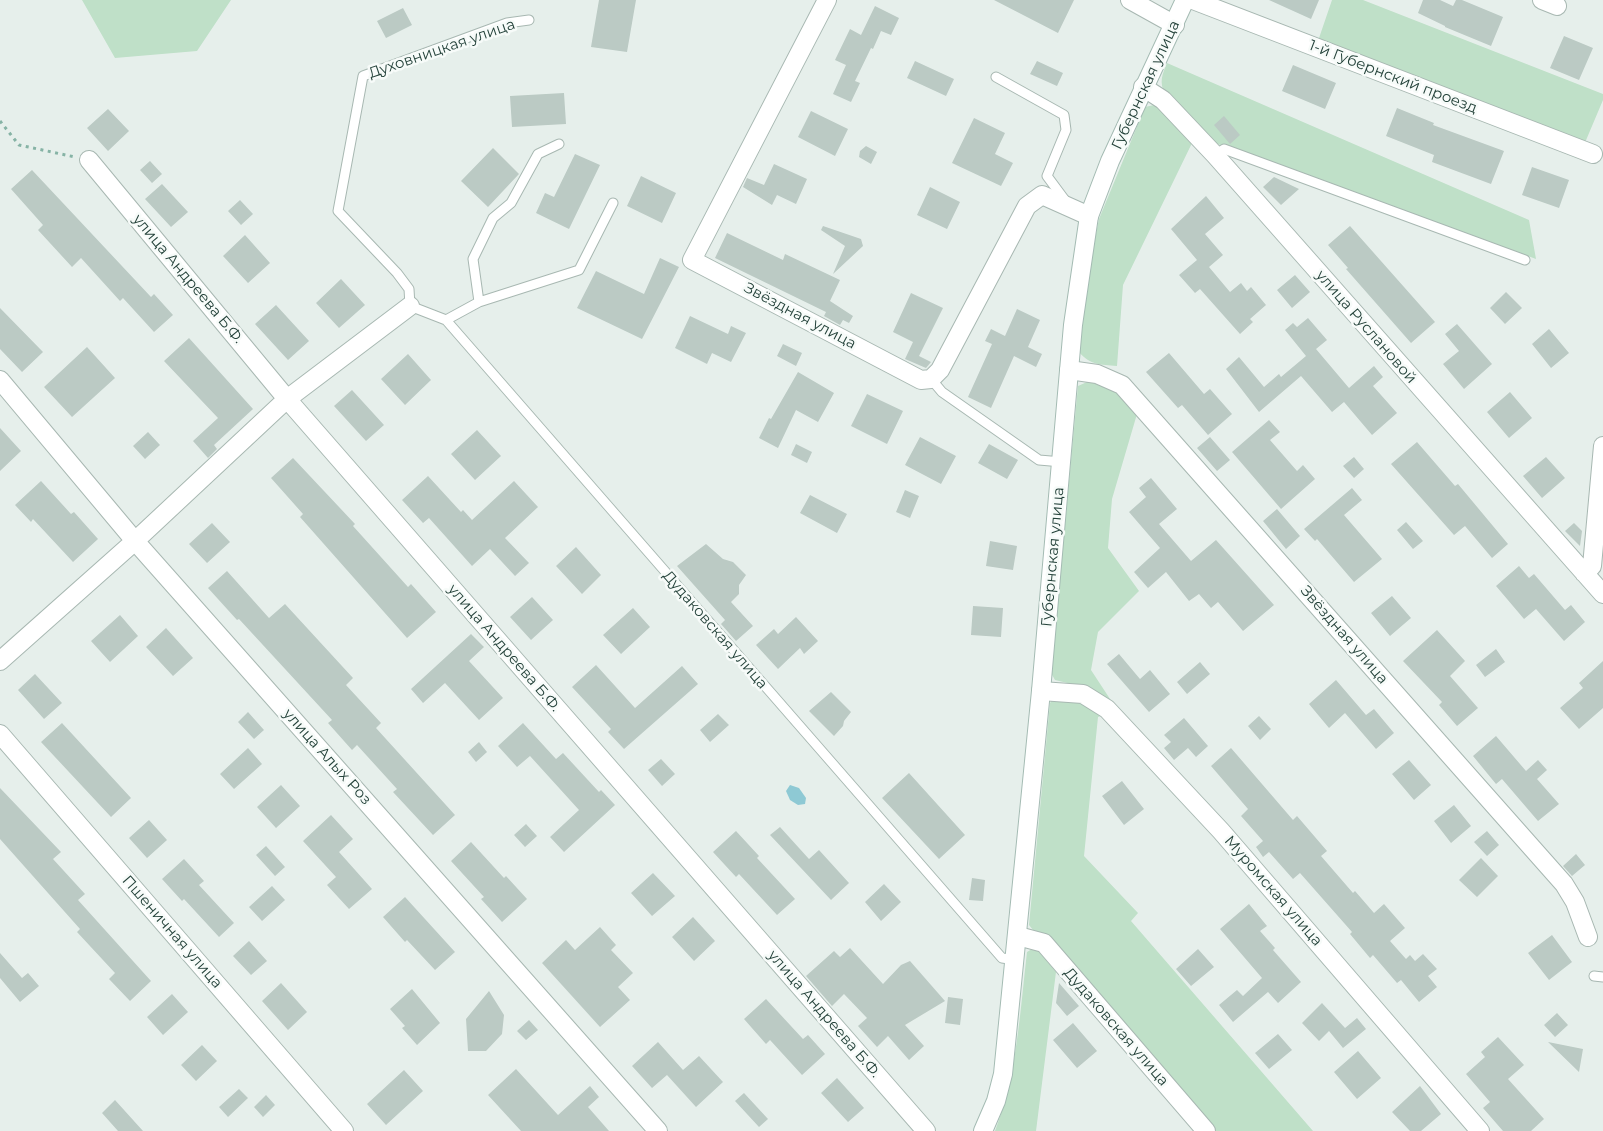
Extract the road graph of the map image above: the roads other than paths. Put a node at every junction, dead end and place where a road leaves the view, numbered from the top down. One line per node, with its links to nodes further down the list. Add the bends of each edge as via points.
1 (827, 0): 22 (street, Звёздная улица, via 692,260 921,380)
2 (1130, 0): 6 (street)
3 (1185, 0): 6 (street, Губернская улица)
4 (1193, 0): 11 (street, 1-й Губернский проезд)
5 (530, 20): 18 (lane, Духовницкая улица, via 507,23 363,76 338,211 397,273 409,289)
6 (1174, 25): 8 (street, Губернская улица)
7 (996, 77): 14 (lane, via 1064,115 1066,130 1047,176)
8 (1143, 87): 10 (street, улица Руслановой, via 1163,100); 15 (street, Губернская улица)
9 (559, 144): 17 (lane, via 538,154 511,203 493,218 473,259)
10 (1215, 155): 16 (lane, via 1224,149); 27 (street, улица Руслановой)
11 (1598, 156)
12 (89, 160): 23 (street, улица Андреева Б.Ф.)
13 (613, 203): 17 (lane, via 579,270)
14 (1070, 207): 15 (street); 22 (street, via 1042,195 1027,206 940,370)
15 (1089, 216): 20 (street, Губернская улица)
16 (1524, 260)
17 (479, 302): 19 (lane)
18 (410, 306): 19 (lane, Дудаковская улица); 23 (street)
19 (446, 320): 34 (lane, Дудаковская улица, via 1002,958)
20 (1069, 370): 25 (street, Губернская улица); 33 (street, Звёздная улица, via 1097,374 1122,385 1564,884)
21 (0, 380): 26 (street, улица Алых Роз)
22 (931, 380): 25 (lane, via 942,392 1039,460)
23 (287, 399): 26 (street); 37 (street, улица Андреева Б.Ф.)
24 (1603, 447): 27 (street, via 1592,566)
25 (1062, 462): 30 (street, Губернская улица)
26 (135, 541): 29 (street); 36 (street, улица Алых Роз)
27 (1584, 573): 28 (street, улица Руслановой)
28 (1603, 594)
29 (0, 661)
30 (1041, 691): 32 (street, Губернская улица); 40 (street, Муромская улица, via 1083,694 1107,709 1221,831)
31 (0, 734): 35 (street, Пшеничная улица)
32 (1018, 936): 34 (street, Губернская улица); 39 (street, Дудаковская улица, via 1044,943)
33 (1588, 937)
34 (1016, 960): 38 (street, Губернская улица, via 1003,1074)
35 (344, 1131)
36 (658, 1131)
37 (926, 1131)
38 (983, 1131)
39 (1206, 1131)
40 (1480, 1131)

